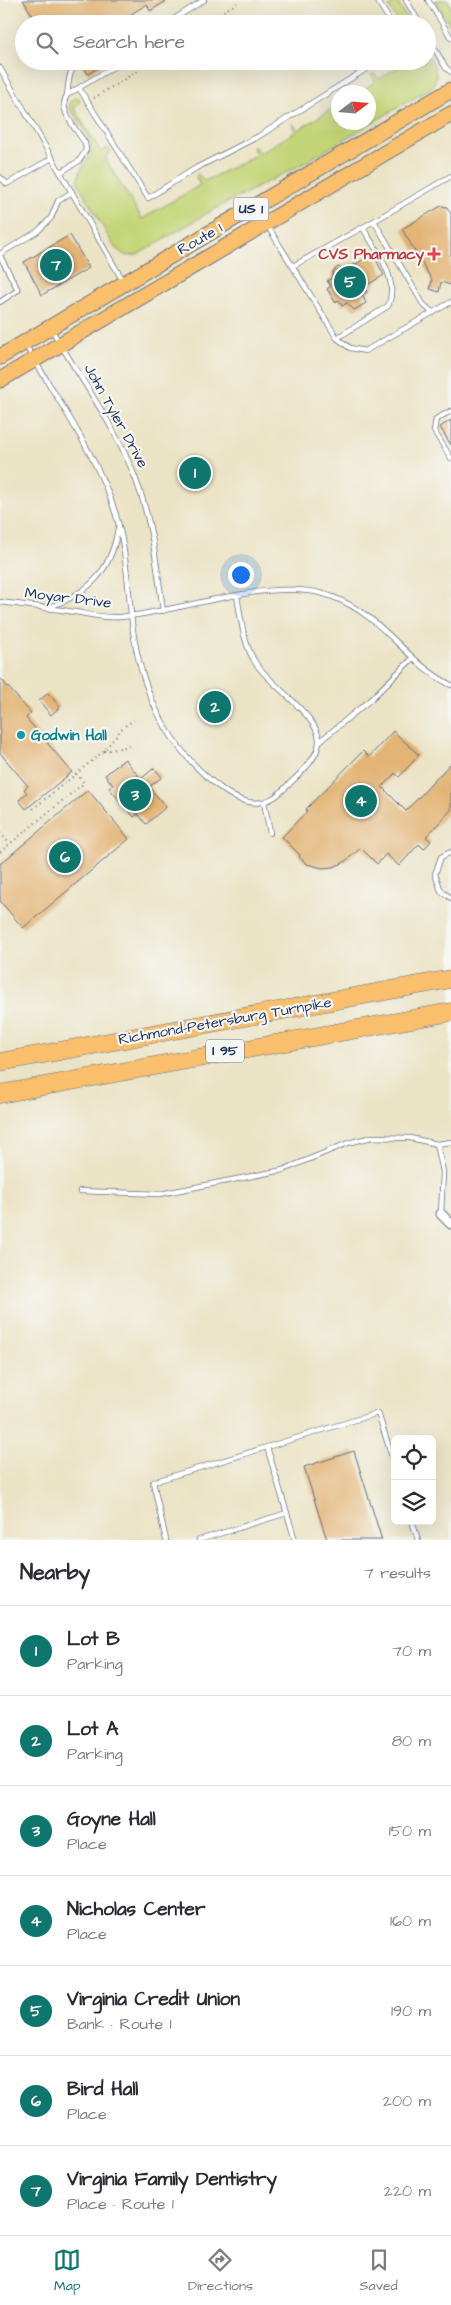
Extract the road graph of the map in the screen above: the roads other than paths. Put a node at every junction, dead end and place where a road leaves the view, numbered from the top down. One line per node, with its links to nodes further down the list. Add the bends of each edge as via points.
1 (204, 0): 5 (lane)
2 (377, 0): 6 (lane)
3 (406, 0): 7 (lane)
4 (428, 0): 8 (lane)
5 (180, 15)
6 (386, 15)
7 (415, 15)
8 (451, 38)
9 (436, 51): 14 (lane)
10 (0, 68): 19 (lane)
11 (71, 70): 17 (lane)
12 (108, 70): 15 (lane)
13 (365, 70): 15 (lane, via 259,136 196,168 148,198)
14 (451, 72)
15 (79, 88): 17 (lane)
16 (451, 90): 29 (main road, Route 1 / US 1)
17 (67, 96): 20 (lane, via 63,108 86,150 79,161)
18 (451, 114): 25 (main road, Route 1 / US 1)
19 (52, 158): 20 (lane); 21 (lane, via 7,184)
20 (61, 172): 23 (lane)
21 (0, 177)
22 (450, 177): 24 (lane)
23 (72, 192): 27 (lane, via 58,202 51,218 38,231); 29 (lane)
24 (374, 221): 26 (lane); 32 (lane, via 423,304)
25 (267, 224): 28 (lane); 36 (main road, Route 1 / US 1)
26 (363, 228): 28 (lane); 34 (lane, via 385,266 392,297 388,306)
27 (0, 255): 30 (lane, via 18,290)
28 (293, 266): 34 (lane)
29 (125, 283): 33 (main road, Route 1 / US 1)
30 (0, 302)
31 (451, 302): 32 (lane)
32 (433, 313): 34 (lane, via 365,351 350,348)
33 (51, 327): 35 (main road, Route 1 / US 1); 36 (lane, John Tyler Drive)
34 (337, 338)
35 (24, 342): 37 (main road, Route 1 / US 1); 38 (lane)
36 (61, 345): 38 (main road, Route 1 / US 1); 46 (lane, John Tyler Drive, via 120,443 136,478 153,540)
37 (0, 357)
38 (35, 360): 39 (main road, Route 1 / US 1); 42 (lane, via 95,462)
39 (0, 380)
40 (451, 411): 41 (lane, via 436,419 434,431)
41 (451, 458)
42 (118, 524): 45 (lane, via 114,548 101,574 81,593); 47 (lane)
43 (237, 596): 46 (lane, Moyar Drive); 48 (lane, Moyar Drive, via 296,589 332,596 383,627); 50 (lane, via 253,660 267,679 314,725)
44 (0, 602): 45 (lane, Moyar Drive)
45 (47, 608): 47 (lane, Moyar Drive, via 112,618)
46 (163, 611): 47 (lane, Moyar Drive)
47 (131, 616): 51 (lane, via 146,690 167,732 217,786 248,804)
48 (412, 658): 49 (lane, Moyar Drive); 50 (lane, via 370,700)
49 (451, 685)
50 (319, 742): 51 (lane, via 311,760 280,793)
51 (264, 802): 52 (lane)
52 (270, 833)
53 (451, 852): 54 (lane, via 441,857 435,874 441,892)
54 (451, 898)
55 (451, 979): 57 (highway, Richmond-Petersburg Turnpike / I 95)
56 (451, 1012): 58 (highway, Richmond-Petersburg Turnpike / I 95)
57 (0, 1062)
58 (0, 1094)
59 (451, 1142): 60 (lane)
60 (436, 1144): 61 (lane, via 410,1138 372,1137 348,1143 283,1170 160,1194); 62 (lane, via 443,1172)
61 (80, 1190)
62 (441, 1214): 63 (street)
63 (451, 1224)
64 (267, 1447): 65 (lane, via 378,1413); 66 (lane); 68 (lane, via 153,1482)
65 (391, 1454)
66 (287, 1513): 69 (lane); 70 (lane)
67 (413, 1525): 71 (lane)
68 (166, 1540)
69 (199, 1540)
70 (295, 1540)
71 (418, 1540)

